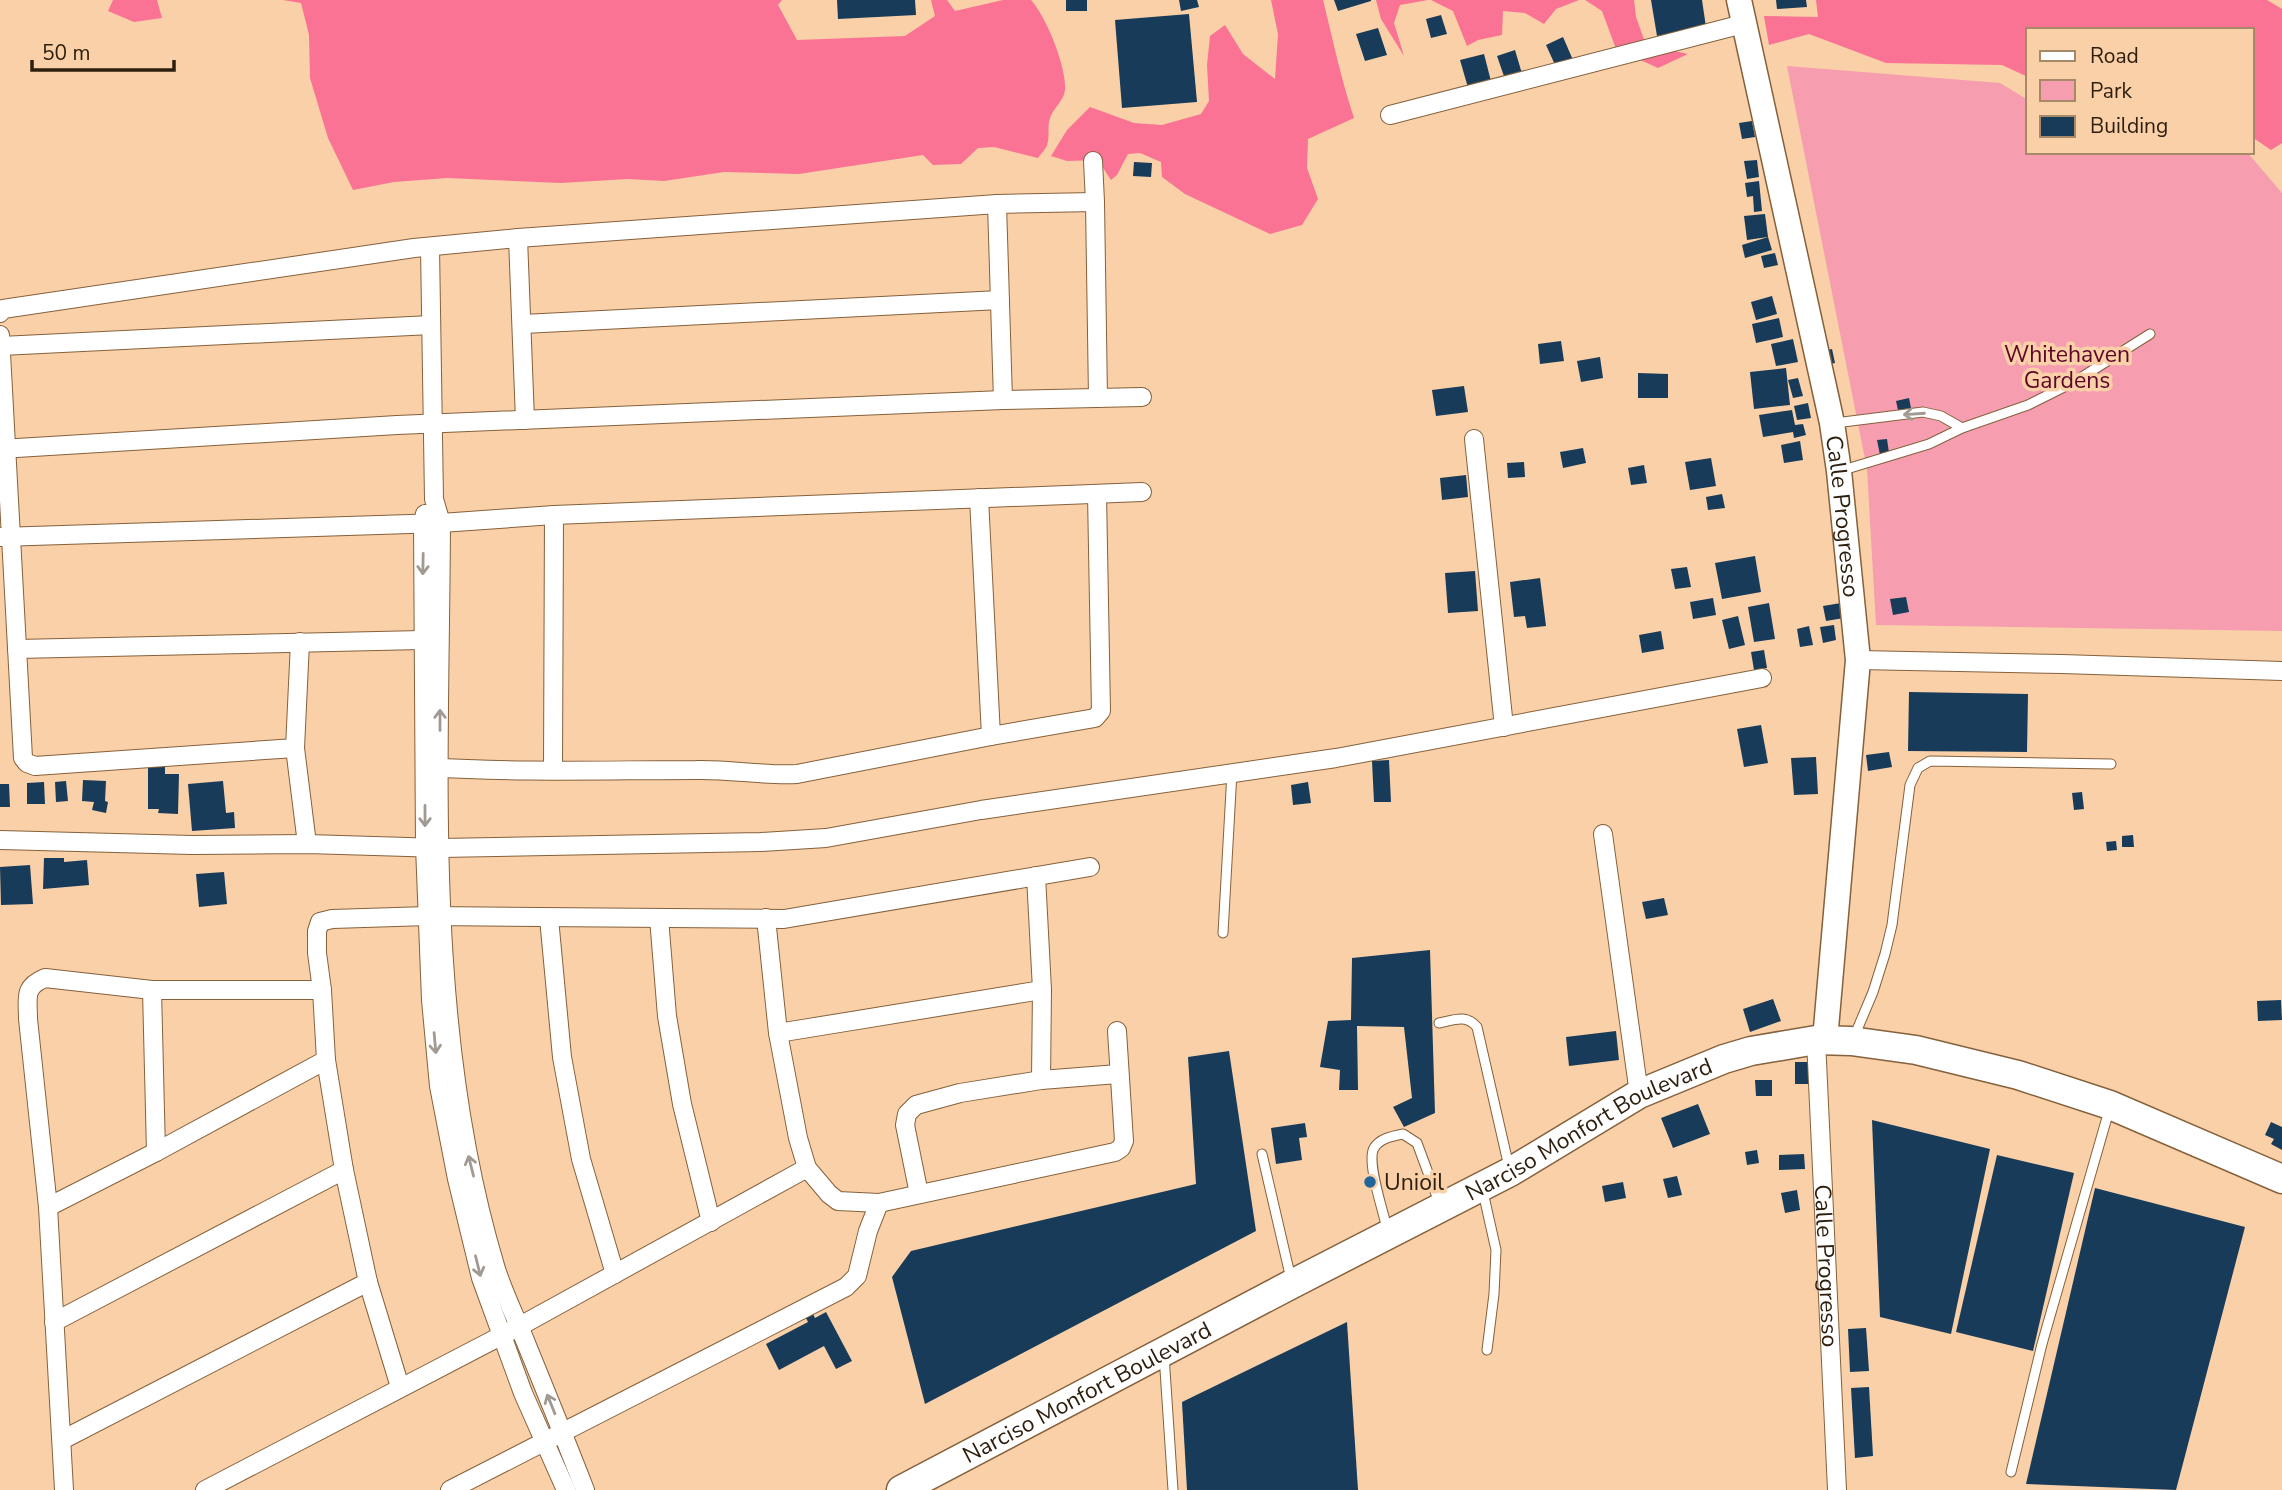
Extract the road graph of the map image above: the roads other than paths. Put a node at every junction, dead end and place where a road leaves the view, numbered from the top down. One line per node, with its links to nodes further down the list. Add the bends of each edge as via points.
1 (1741, 12): 2 (street); 19 (main road, Calle Progresso)
2 (1390, 115)
3 (1093, 161): 4 (street)
4 (1095, 202): 5 (street); 16 (street)
5 (997, 204): 6 (street); 8 (street)
6 (518, 237): 7 (street); 10 (street)
7 (430, 247): 9 (street, via 16,307); 11 (street)
8 (1000, 300): 10 (street); 17 (street)
9 (0, 313)
10 (523, 324): 18 (street)
11 (431, 325): 14 (street); 20 (street)
12 (2150, 334): 21 (lane, via 2028,405)
13 (0, 335): 14 (street)
14 (1, 345): 23 (street)
15 (1142, 397): 16 (street)
16 (1098, 398): 17 (street)
17 (1003, 400): 18 (street)
18 (526, 420): 20 (street)
19 (1832, 423): 21 (lane, one-way to 19, via 1923,412); 24 (main road, Calle Progresso)
20 (432, 424): 23 (street); 29 (street)
21 (1962, 428): 24 (lane, via 1929,444)
22 (1474, 439): 37 (street)
23 (3, 450): 30 (street)
24 (1839, 471): 34 (main road, Calle Progresso)
25 (1142, 492): 26 (street)
26 (1097, 494): 27 (street); 38 (street, via 1101,711 1095,718)
27 (979, 498): 28 (street); 38 (street)
28 (555, 515): 29 (street); 42 (street)
29 (432, 523): 30 (street); 31 (street, one-way to 31); 41 (street, one-way to 29)
30 (6, 538): 33 (street)
31 (422, 640): 32 (street); 41 (street)
32 (299, 642): 33 (street); 39 (street)
33 (17, 649): 39 (street, via 23,758 35,766)
34 (1858, 660): 35 (street); 61 (main road, Calle Progresso)
35 (2282, 671)
36 (1762, 678): 37 (street)
37 (1504, 727): 43 (street)
38 (991, 736): 42 (street, via 797,774 714,769)
39 (295, 748): 46 (street)
40 (2111, 764): 61 (lane, via 1930,761 1918,768 1910,785 1892,925 1873,992)
41 (433, 767): 42 (street); 47 (street)
42 (553, 770)
43 (1232, 772): 47 (street, via 826,838); 54 (lane)
44 (1603, 834): 65 (street)
45 (0, 840): 46 (street)
46 (307, 844): 47 (street)
47 (433, 847): 50 (street)
48 (1090, 867): 49 (street)
49 (1036, 876): 53 (street, via 784,919); 57 (street)
50 (435, 917): 51 (street); 55 (street, via 320,922 317,953); 84 (street, one-way to 50, via 497,1270 464,1136); 85 (street, one-way to 85, via 431,1000 439,1086 481,1278)
51 (549, 918): 52 (street); 80 (street, via 562,1057 581,1159)
52 (659, 918): 53 (street); 78 (street, via 667,1016)
53 (766, 918): 60 (street)
54 (1223, 933)
55 (322, 989): 56 (street); 62 (street)
56 (152, 990): 67 (street); 76 (street, via 45,978 27,991)
57 (1042, 990): 60 (street); 64 (street)
58 (1439, 1023): 71 (lane, via 1465,1018 1477,1027)
59 (1116, 1031): 63 (street)
60 (778, 1033): 69 (street)
61 (1831, 1041): 65 (main road, Narciso Monfort Boulevard, via 1751,1051); 66 (main road, Narciso Monfort Boulevard, via 1916,1050 2018,1075); 100 (street, Calle Progresso)
62 (326, 1059): 67 (street); 70 (street)
63 (1118, 1074): 64 (street); 74 (street, via 1124,1141 1115,1152)
64 (1041, 1080): 74 (street, via 916,1105 907,1114 905,1125)
65 (1639, 1094): 71 (main road, Narciso Monfort Boulevard)
66 (2110, 1105): 72 (main road, Narciso Monfort Boulevard); 92 (lane, via 2045,1331)
67 (156, 1152): 76 (street)
68 (1262, 1154): 82 (lane)
69 (807, 1168): 75 (street, via 838,1201); 78 (street)
70 (344, 1170): 81 (street); 83 (street)
71 (1510, 1172): 73 (main road, Narciso Monfort Boulevard)
72 (2282, 1179)
73 (1482, 1187): 77 (main road, Narciso Monfort Boulevard); 86 (lane, via 1496,1250)
74 (919, 1194): 75 (street)
75 (879, 1203): 89 (street, via 857,1276 846,1287)
76 (48, 1207): 83 (street)
77 (1441, 1208): 79 (main road, Narciso Monfort Boulevard); 79 (lane, via 1417,1143 1403,1133 1385,1138 1374,1149 1372,1162)
78 (710, 1222): 80 (street)
79 (1389, 1235): 82 (main road, Narciso Monfort Boulevard)
80 (615, 1274): 84 (street)
81 (368, 1282): 88 (street); 90 (street)
82 (1292, 1284): 87 (main road, Narciso Monfort Boulevard)
83 (54, 1322): 90 (street)
84 (520, 1326): 85 (street); 89 (street, one-way to 84)
85 (502, 1335): 88 (street); 91 (street)
86 (1487, 1350)
87 (1163, 1353): 98 (main road, Narciso Monfort Boulevard); 99 (lane)
88 (400, 1387): 94 (street)
89 (562, 1431): 91 (street); 97 (street)
90 (62, 1440): 93 (street)
91 (545, 1440): 95 (street); 96 (street)
92 (2011, 1472)
93 (64, 1490)
94 (205, 1490)
95 (450, 1490)
96 (566, 1490)
97 (585, 1490)
98 (901, 1490)
99 (1173, 1490)
100 (1836, 1490)

